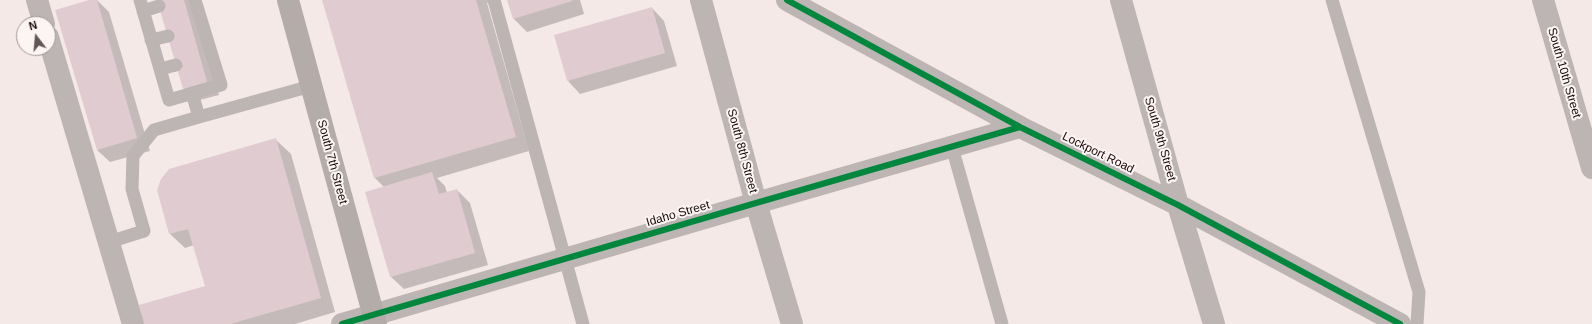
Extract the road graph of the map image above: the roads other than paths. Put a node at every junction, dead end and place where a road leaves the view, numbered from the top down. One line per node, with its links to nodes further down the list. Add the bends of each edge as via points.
1 (37, 0): 12 (street)
2 (196, 0): 19 (lane, via 198,28 206,56 221,85)
3 (288, 0): 18 (main road, South 7th Street)
4 (494, 0): 27 (lane)
5 (701, 0): 24 (street, South 8th Street)
6 (786, 0): 21 (street, Lockport Road)
7 (1121, 0): 25 (street, South 9th Street)
8 (1332, 0): 36 (lane, via 1420,292)
9 (1543, 0): 23 (street, South 10th Street)
10 (141, 6): 11 (lane); 14 (lane)
11 (159, 6)
12 (42, 16)
13 (168, 36): 14 (lane)
14 (151, 40): 17 (lane)
15 (54, 56): 26 (street)
16 (176, 64): 17 (lane)
17 (160, 69): 19 (lane, via 169,100)
18 (312, 86): 20 (lane); 28 (main road, South 7th Street)
19 (192, 93): 20 (lane)
20 (199, 117): 26 (lane, via 154,130 133,156 132,189 144,231)
21 (1020, 128): 22 (street, Idaho Street); 25 (street, Lockport Road)
22 (952, 147): 24 (street, Idaho Street); 33 (lane)
23 (1592, 168)
24 (756, 203): 27 (street, Idaho Street); 32 (street, South 8th Street)
25 (1178, 205): 34 (street, South 9th Street); 35 (street, Lockport Road)
26 (109, 242): 29 (street)
27 (565, 259): 28 (street, Idaho Street); 31 (lane)
28 (375, 320): 30 (street, Idaho Street)
29 (133, 324)
30 (342, 324)
31 (583, 324)
32 (792, 324)
33 (1002, 324)
34 (1214, 324)
35 (1400, 324)
36 (1417, 324)

